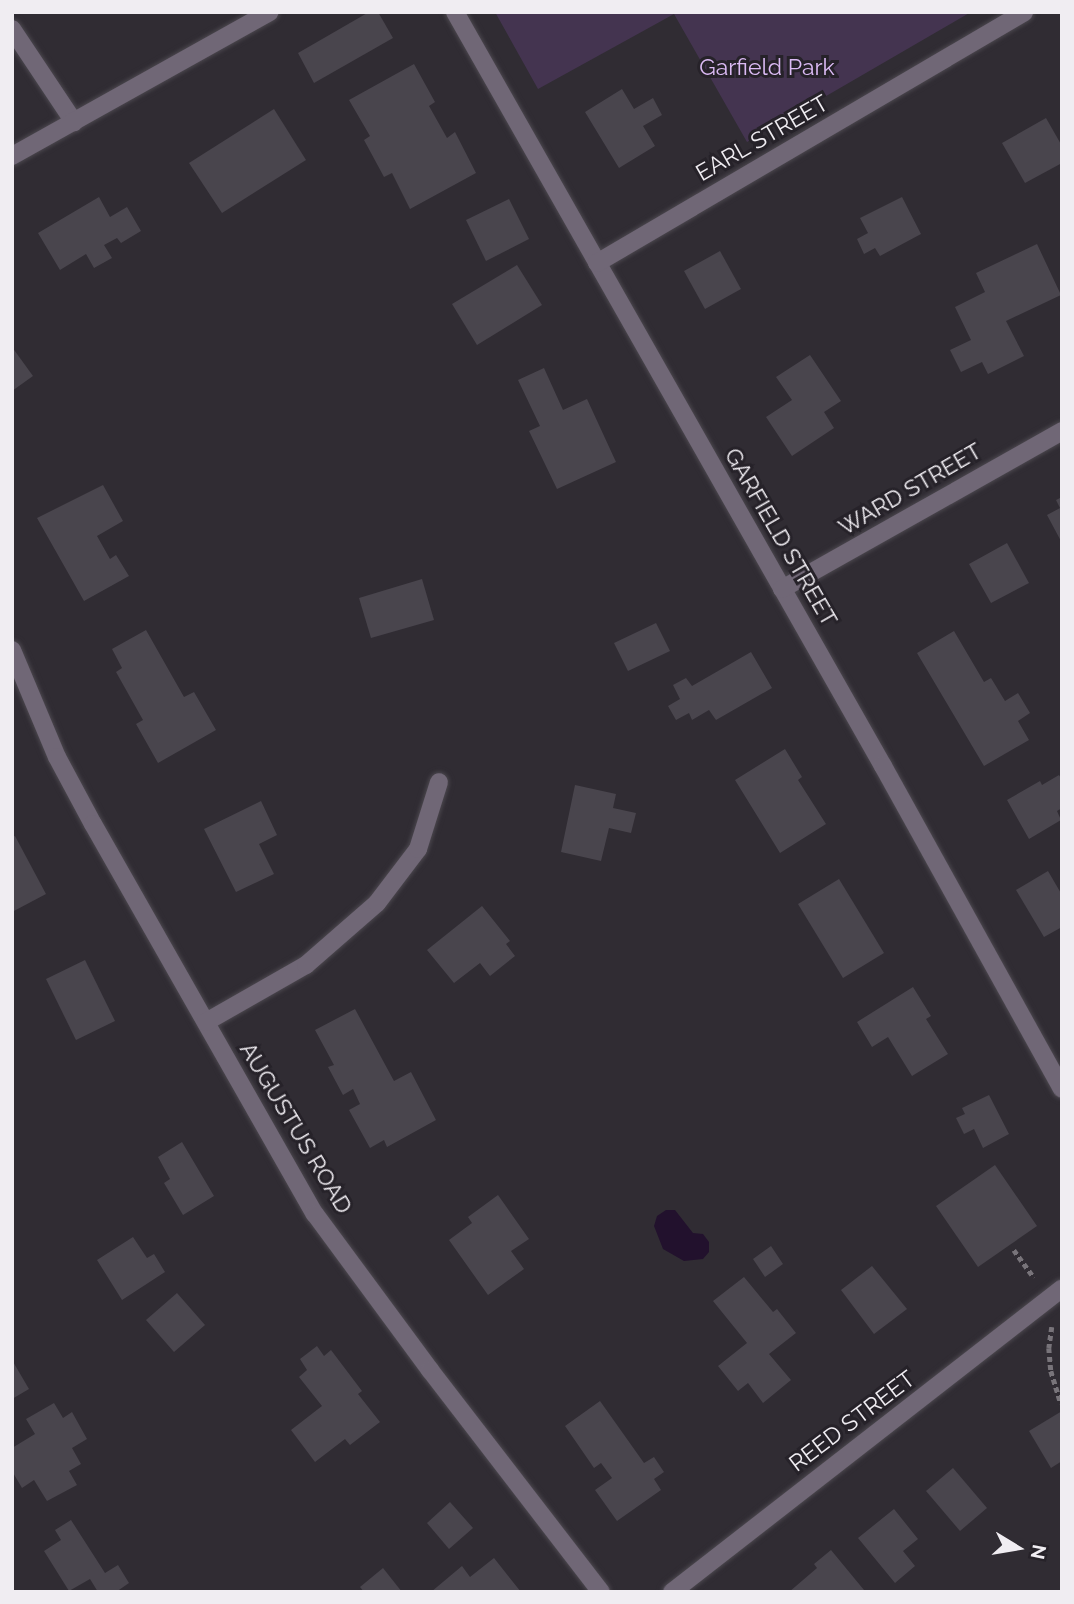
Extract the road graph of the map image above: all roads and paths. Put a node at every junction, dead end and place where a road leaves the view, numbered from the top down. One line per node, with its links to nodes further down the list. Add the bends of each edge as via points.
1 (270, 12): 5 (street)
2 (454, 12): 7 (street, GARFIELD STREET)
3 (1024, 12): 7 (street, EARL STREET)
4 (12, 29): 5 (street)
5 (74, 122): 6 (street)
6 (12, 156)
7 (597, 263): 9 (street, GARFIELD STREET)
8 (1062, 431): 9 (street, WARD STREET)
9 (782, 589): 13 (street, GARFIELD STREET)
10 (12, 650): 12 (street, AUGUSTUS ROAD, via 57,757)
11 (439, 782): 12 (street, via 418,849 377,903 306,965)
12 (206, 1022): 17 (street, AUGUSTUS ROAD, via 315,1214)
13 (1062, 1089)
14 (1014, 1250): 15 (path)
15 (1050, 1297): 16 (path, via 1051,1371); 18 (street, REED STREET)
16 (1061, 1404)
17 (601, 1592)
18 (671, 1592)

